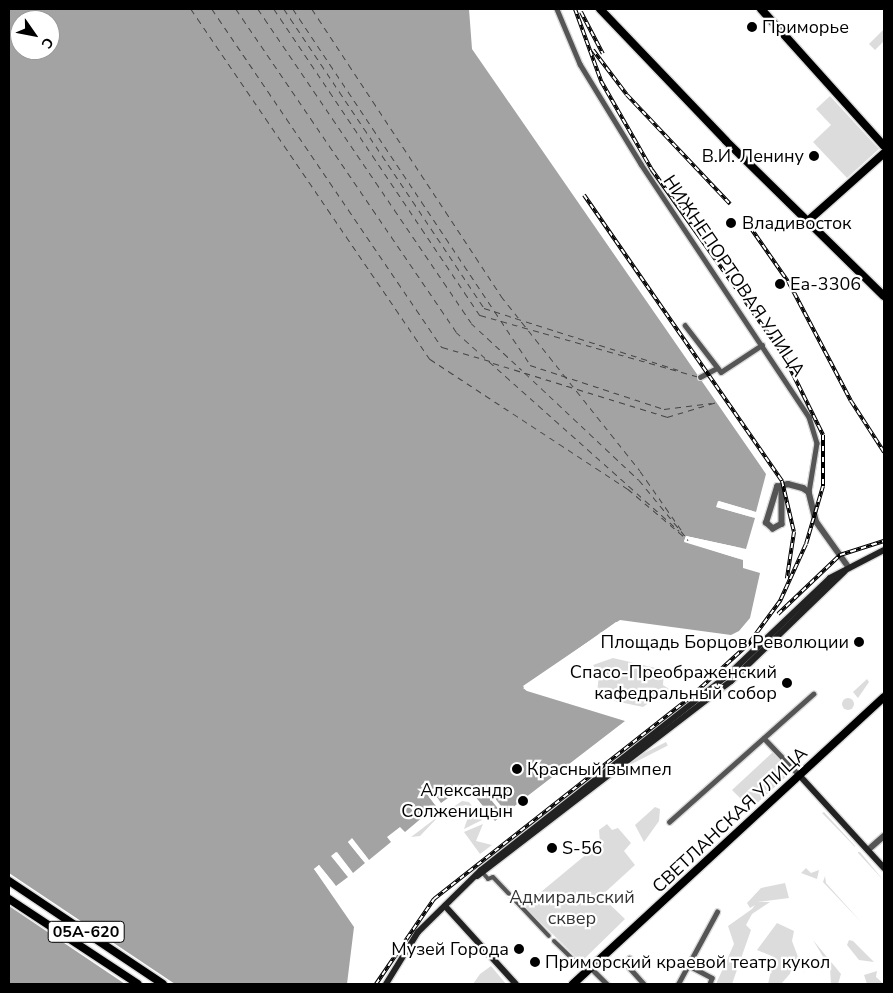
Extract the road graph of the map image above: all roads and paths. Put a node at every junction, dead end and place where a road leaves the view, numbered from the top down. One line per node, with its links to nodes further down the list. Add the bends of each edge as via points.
1 (557, 9): 9 (street, НИЖНЕПОРТОВАЯ УЛИЦА, via 580,64 607,109)
2 (600, 9): 6 (main road, via 744,158)
3 (761, 9): 4 (main road)
4 (884, 146)
5 (884, 153): 6 (main road)
6 (810, 219): 7 (main road)
7 (884, 296)
8 (685, 325): 10 (street)
9 (762, 345): 10 (street, via 722,372); 13 (street, НИЖНЕПОРТОВАЯ УЛИЦА, via 815,432 817,454)
10 (715, 369): 11 (street)
11 (700, 377)
12 (782, 486): 12 (street, via 774,492 768,511 770,528 782,524); 13 (street)
13 (809, 492): 15 (street, НИЖНЕПОРТОВАЯ УЛИЦА, via 814,518)
14 (884, 550): 15 (main road)
15 (848, 566): 24 (main road, via 689,708)
16 (813, 694): 18 (street)
17 (884, 697): 19 (main road, СВЕТЛАНСКАЯ УЛИЦА)
18 (764, 738): 19 (street); 20 (street)
19 (800, 776): 22 (main road); 34 (main road, СВЕТЛАНСКАЯ УЛИЦА)
20 (669, 822)
21 (884, 836): 22 (street)
22 (868, 850): 23 (main road)
23 (884, 868)
24 (481, 874): 27 (main road); 29 (street, via 493,877)
25 (9, 881): 36 (main road, 05А-620)
26 (9, 899): 35 (main road, 05А-620)
27 (445, 906): 37 (main road, via 400,957); 38 (main road)
28 (717, 912): 32 (street)
29 (549, 936)
30 (554, 941): 33 (street)
31 (630, 958): 41 (street, via 627,966)
32 (688, 965): 42 (street); 43 (street, via 712,978)
33 (580, 967)
34 (592, 968): 39 (main road, СВЕТЛАНСКАЯ УЛИЦА); 40 (street)
35 (138, 984)
36 (163, 984)
37 (386, 984)
38 (516, 984)
39 (573, 984)
40 (607, 984)
41 (644, 984)
42 (678, 984)
43 (710, 984)

